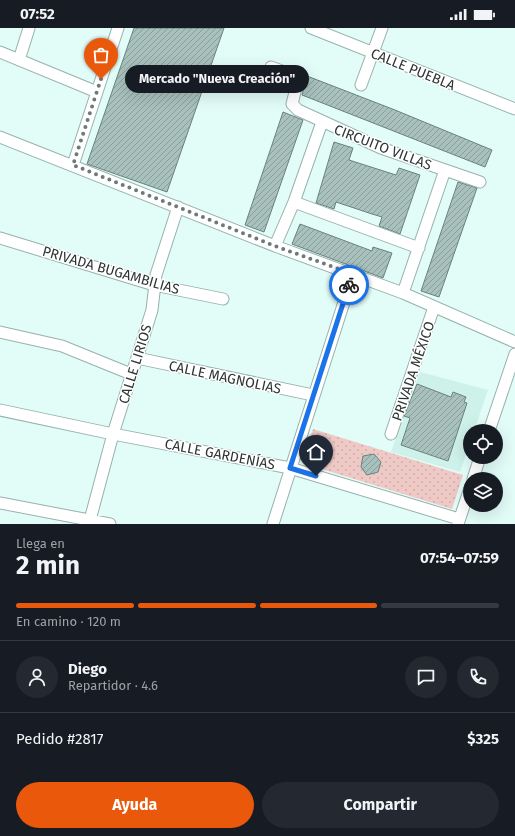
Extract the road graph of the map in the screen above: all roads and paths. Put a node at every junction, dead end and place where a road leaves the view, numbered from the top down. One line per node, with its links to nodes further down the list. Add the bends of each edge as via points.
1 (30, 28): 7 (street)
2 (118, 28): 10 (street)
3 (311, 28): 6 (street, CALLE PUEBLA)
4 (382, 28): 6 (street)
5 (0, 52): 7 (street)
6 (372, 53): 9 (street); 11 (street, CALLE PUEBLA)
7 (19, 60): 10 (street)
8 (271, 67): 12 (street, CIRCUITO VILLAS, via 295,76 297,84 293,107)
9 (361, 86)
10 (97, 92): 14 (street)
11 (515, 109)
12 (322, 122): 15 (street, CIRCUITO VILLAS, via 381,148); 17 (street, CIRCUITO VILLAS)
13 (0, 137): 14 (street)
14 (73, 165): 18 (street)
15 (445, 170): 16 (street, CIRCUITO VILLAS); 21 (street, CIRCUITO VILLAS)
16 (480, 182)
17 (294, 202): 20 (street, CIRCUITO VILLAS); 21 (street)
18 (178, 207): 20 (street); 23 (street, CALLE LIRIOS)
19 (0, 238): 23 (street, PRIVADA BUGAMBILIAS)
20 (275, 246): 22 (street)
21 (419, 248): 24 (street, CIRCUITO VILLAS)
22 (353, 274): 24 (street); 32 (street)
23 (154, 285): 25 (street, PRIVADA BUGAMBILIAS); 30 (street, CALLE LIRIOS, via 152,310)
24 (404, 289): 26 (street)
25 (223, 299)
26 (434, 307): 28 (street); 36 (street, PRIVADA MÉXICO)
27 (0, 332): 31 (street, via 62,346)
28 (515, 342)
29 (515, 354): 34 (street)
30 (137, 358): 31 (street, CALLE LIRIOS); 32 (street, CALLE MAGNOLIAS)
31 (131, 374): 35 (street, CALLE LIRIOS)
32 (312, 395): 37 (street)
33 (0, 410): 35 (street, CALLE GARDENÍAS)
34 (491, 424)
35 (113, 434): 37 (street, CALLE GARDENÍAS); 40 (street, CALLE LIRIOS)
36 (391, 434)
37 (290, 468): 41 (street, CALLE GARDENÍAS); 43 (street)
38 (0, 503): 40 (street)
39 (463, 510): 41 (street)
40 (90, 520): 42 (street)
41 (459, 522)
42 (110, 524)
43 (272, 524)

